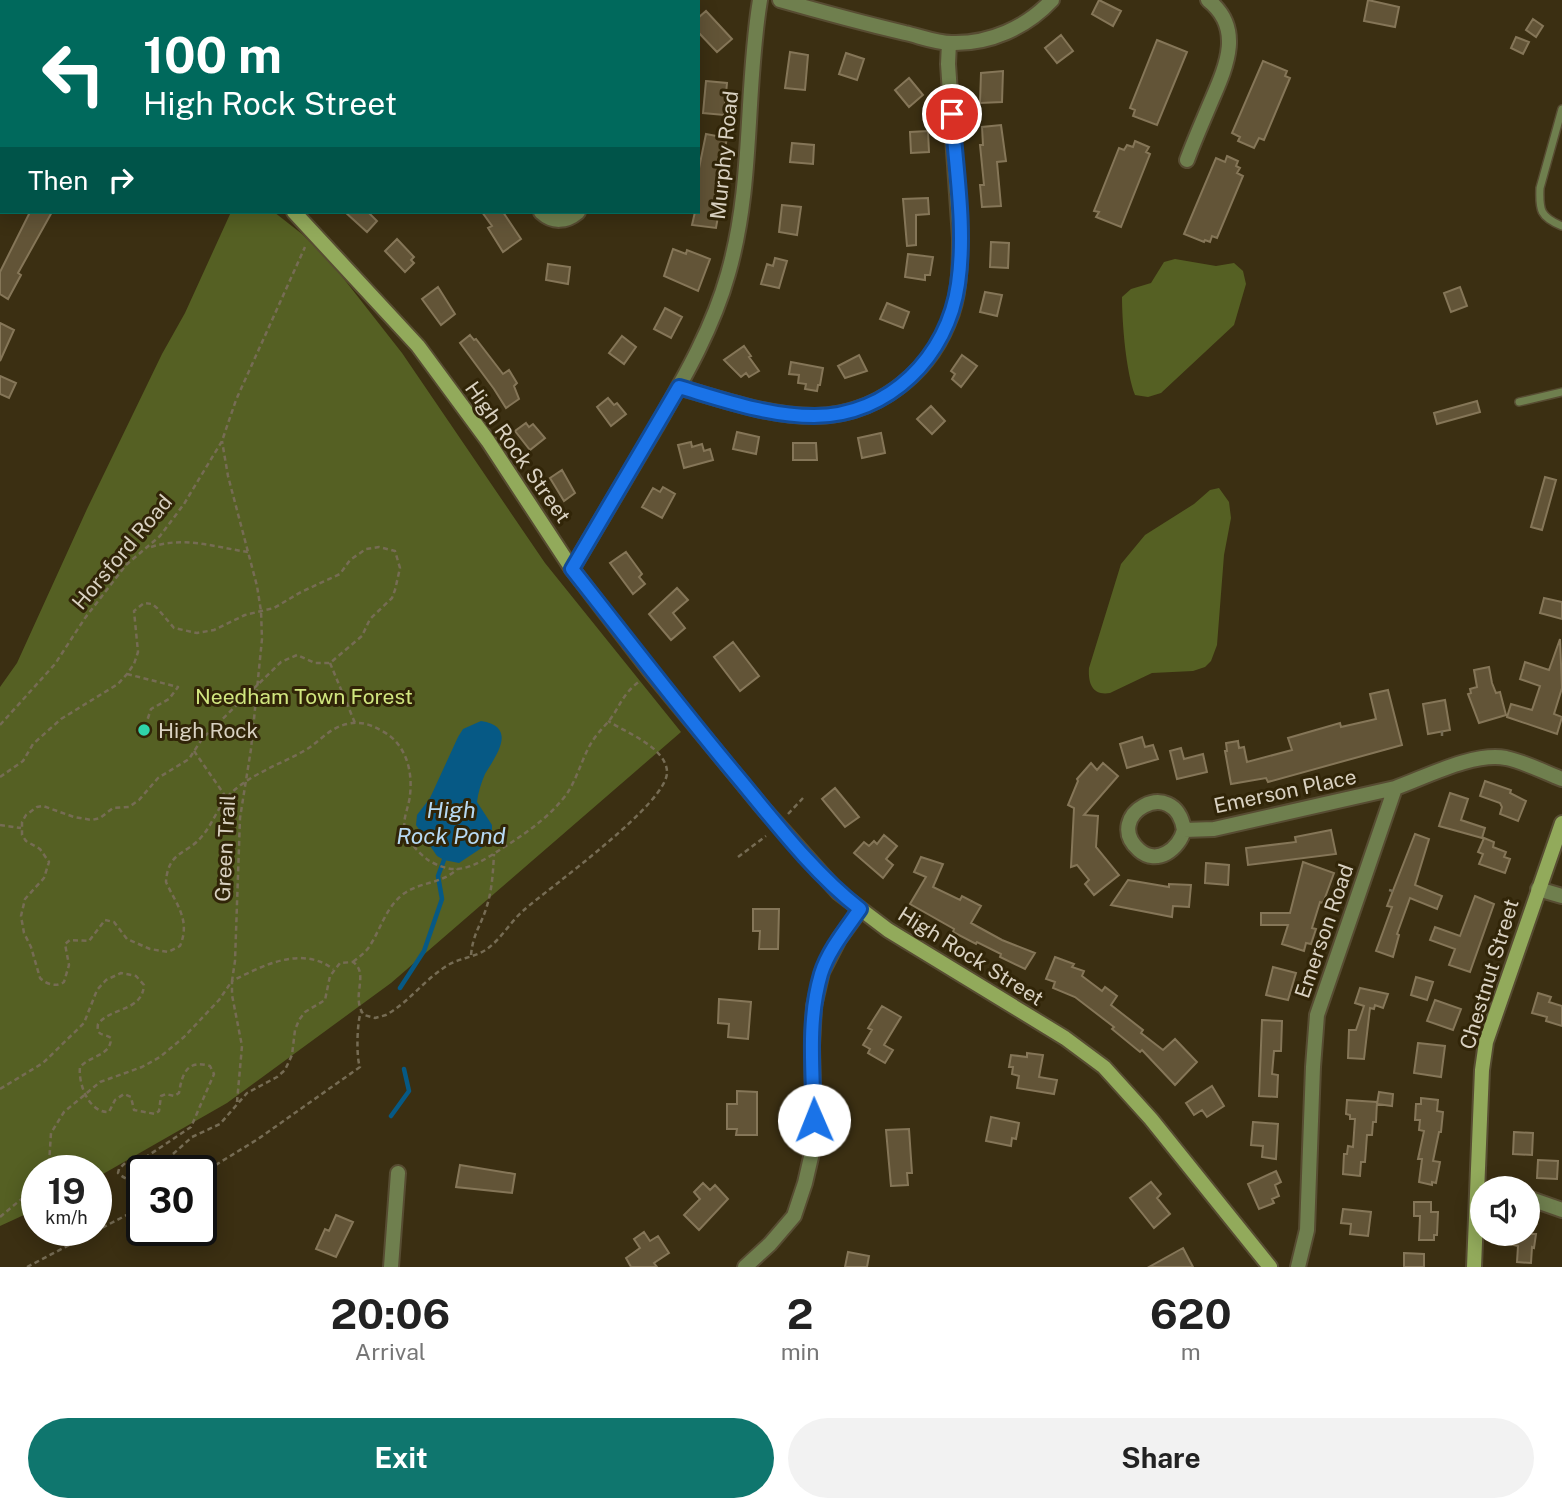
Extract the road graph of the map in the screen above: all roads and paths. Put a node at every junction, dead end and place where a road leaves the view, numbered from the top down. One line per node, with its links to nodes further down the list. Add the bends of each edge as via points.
1 (760, 0): 13 (street, Murphy Road, via 747,162 735,244 718,303)
2 (780, 0): 5 (street)
3 (1052, 0): 5 (street, via 1006,33)
4 (1208, 0): 7 (street, via 1224,16 1229,46)
5 (949, 43): 13 (street, via 960,263 949,323 930,355 891,394 822,416 768,411)
6 (1562, 109): 11 (lane, via 1540,188 1541,212)
7 (1187, 160)
8 (296, 214): 12 (street, High Rock Street)
9 (545, 214): 10 (street, via 557,220)
10 (575, 214)
11 (1562, 226)
12 (312, 231): 16 (path, Horsford Road); 19 (street, High Rock Street, via 418,346 488,441)
13 (679, 387): 19 (street, Murphy Road)
14 (1562, 392): 15 (lane)
15 (1519, 402)
16 (222, 441): 17 (path, Horsford Road, via 174,520); 18 (path, Green Trail)
17 (148, 548): 18 (path, via 186,541); 27 (path, Horsford Road, via 127,565 55,664)
18 (248, 552): 20 (path, Green Trail)
19 (572, 569): 22 (street, High Rock Street)
20 (261, 611): 21 (path, via 340,574 350,559 366,549 395,551 400,568 392,598 374,613 358,641); 23 (path, via 214,630 188,632 174,628 157,608 144,603 134,611 138,652); 24 (path, Green Trail)
21 (330, 663): 24 (path, via 290,657); 26 (path)
22 (651, 672): 25 (path, via 624,694); 43 (street, High Rock Street, via 838,892)
23 (127, 674): 28 (path, via 178,687 169,699 151,709); 30 (path, via 61,719 33,744 23,761)
24 (255, 688): 29 (path); 32 (path, Green Trail)
25 (608, 721): 39 (path, via 593,738 566,794 547,817); 44 (path, via 658,751 667,766 664,785 600,851 531,904 488,949)
26 (355, 723): 32 (path, via 335,728); 40 (path, via 382,731 399,744 410,773 404,822 407,836 434,863)
27 (0, 725)
28 (144, 730)
29 (194, 751): 34 (path); 37 (path, via 150,784 129,807 113,808 92,820 37,807 26,815)
30 (0, 777)
31 (1562, 779): 33 (street, via 1497,757 1464,763)
32 (245, 783): 34 (path); 47 (path, Green Trail)
33 (1395, 788): 38 (street, Emerson Place, via 1214,829); 70 (street, Emerson Road, via 1317,1015 1308,1224)
34 (226, 798): 37 (path, via 202,837 168,867 166,882 183,919 180,946 168,952 142,946 104,919 89,941 65,944 69,969 59,985 40,978 21,924 25,899 44,878 49,862 40,849 26,841)
35 (1562, 823): 41 (street, Chestnut Street)
36 (0, 825): 37 (path)
37 (20, 828)
38 (1184, 830)
39 (494, 854): 40 (path); 44 (path, via 493,881)
40 (457, 869): 45 (path, via 401,895 368,948)
41 (1538, 889): 42 (street); 58 (street, Chestnut Street, via 1486,1042)
42 (1562, 896)
43 (860, 909): 68 (street, via 822,972 814,1006 814,1144 805,1183 794,1216); 69 (street, High Rock Street, via 923,953 1066,1038 1104,1067)
44 (471, 956): 48 (path, via 448,965 386,1015 369,1017)
45 (353, 962): 46 (path, via 342,962); 48 (path, via 361,976 357,998)
46 (333, 969): 47 (path, via 291,958); 51 (path, via 325,1000 305,1012 296,1026 285,1070)
47 (232, 981): 50 (path, via 214,1006 160,1057); 51 (path, Green Trail, via 242,1046)
48 (361, 1012): 56 (path, via 356,1059 360,1067)
49 (0, 1089): 50 (path, via 43,1063 84,1023 106,980 132,973 141,980 143,994 131,1007 98,1024 101,1035 112,1040 106,1051 80,1067)
50 (85, 1093): 52 (path, via 55,1125); 53 (path, via 102,1112 109,1112 124,1094 131,1097 134,1110 155,1114 161,1096 180,1093 185,1071 201,1064 212,1069 214,1077 191,1127)
51 (237, 1103): 54 (path, via 219,1124)
52 (48, 1155)
53 (149, 1155)
54 (172, 1155)
55 (126, 1163): 59 (path, via 118,1173)
56 (217, 1164)
57 (398, 1173): 67 (street)
58 (1482, 1176)
59 (126, 1179)
60 (21, 1199): 64 (path)
61 (1540, 1202): 62 (street)
62 (1562, 1209)
63 (126, 1215): 66 (path)
64 (0, 1217)
65 (1476, 1246): 71 (street, Chestnut Street)
66 (27, 1267)
67 (391, 1267)
68 (745, 1267)
69 (1270, 1267)
70 (1298, 1267)
71 (1474, 1267)

